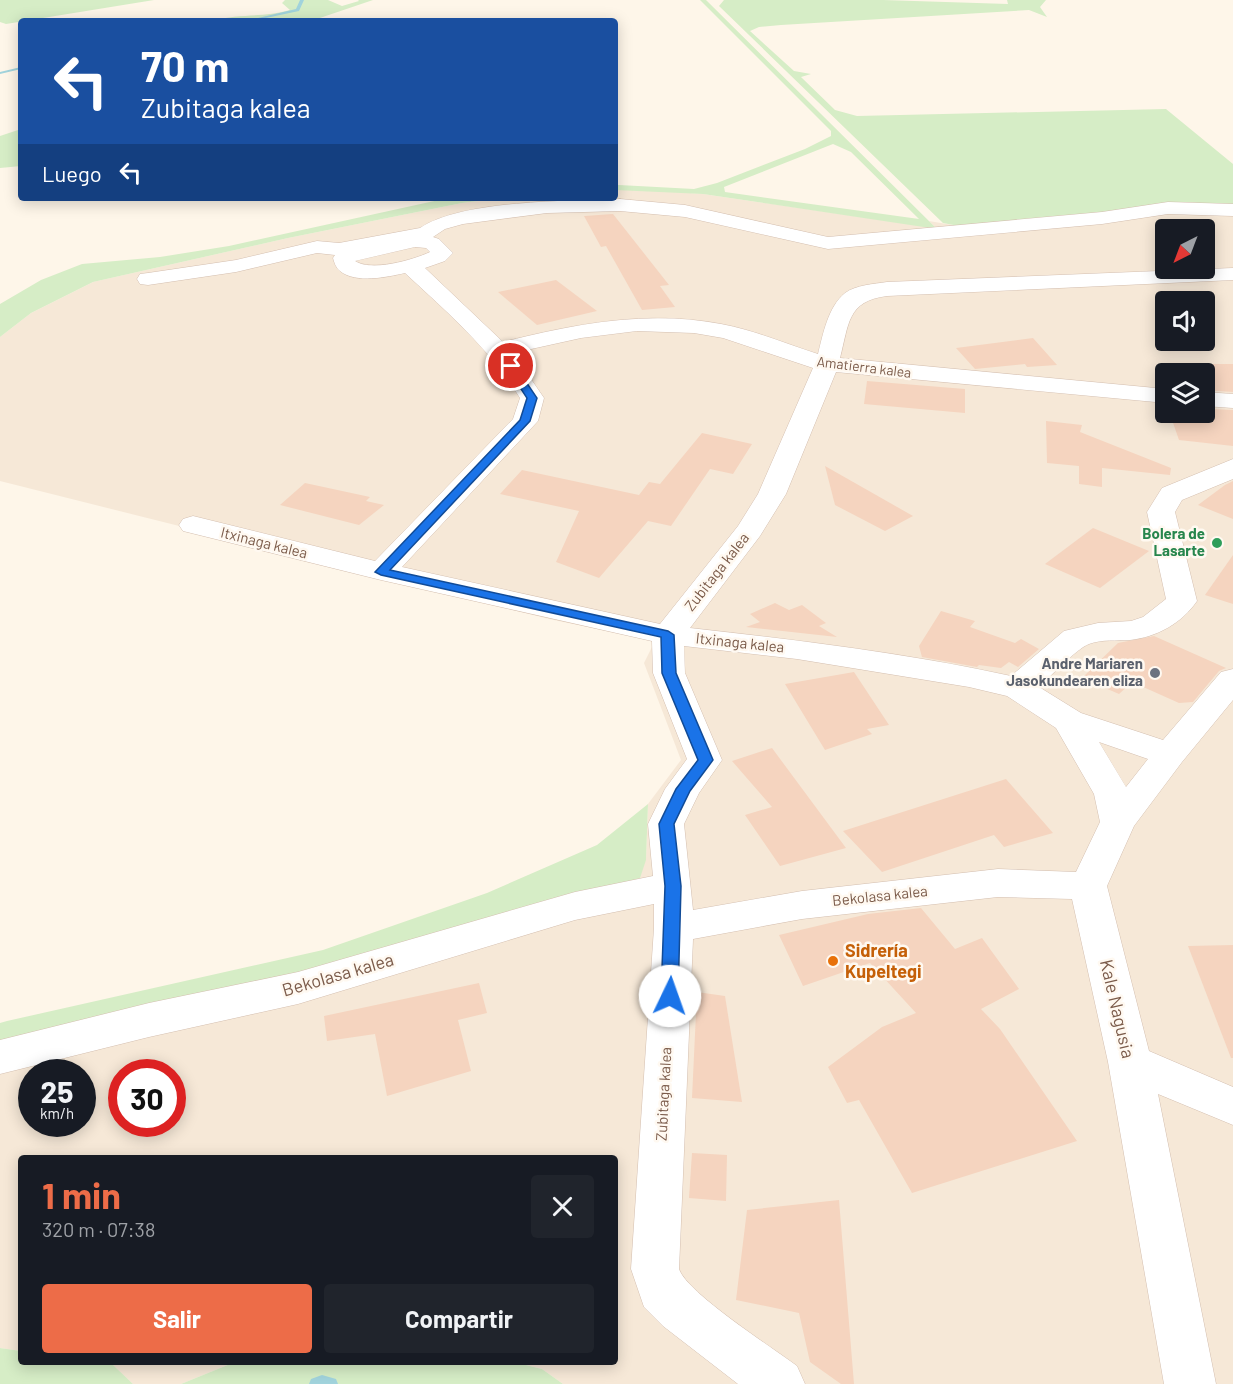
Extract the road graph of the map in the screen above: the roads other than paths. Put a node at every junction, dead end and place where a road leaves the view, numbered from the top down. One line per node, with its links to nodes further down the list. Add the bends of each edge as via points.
1 (1233, 210): 4 (street, via 1168,208 1102,218 828,243 686,212 621,205 547,207 461,218 426,233 339,249 317,247 236,267)
2 (409, 266): 5 (street)
3 (1233, 274): 6 (street, Zubitaga kalea, via 866,292 853,298 839,319)
4 (148, 279)
5 (497, 350): 6 (street, Amatierra kalea, via 596,327 690,324 761,341 797,357); 12 (street, via 532,398 525,421)
6 (827, 364): 7 (street, Amatierra kalea); 13 (street, Zubitaga kalea, via 772,494 750,530)
7 (1155, 395)
8 (1215, 400): 9 (street)
9 (1233, 401)
10 (1233, 468): 15 (street, via 1172,494 1161,512 1182,601 1154,624 1075,638)
11 (193, 525): 12 (street, Itxinaga kalea)
12 (381, 572): 13 (street, Itxinaga kalea)
13 (668, 635): 15 (street, Itxinaga kalea, via 797,649); 19 (street, Zubitaga kalea, via 669,673 705,760 683,789 666,824)
14 (1233, 679): 17 (street)
15 (1018, 688): 16 (street, Itxinaga kalea)
16 (1070, 721): 17 (street, Itxinaga kalea); 18 (street, Itxinaga kalea, via 1112,794)
17 (1170, 754): 18 (street)
18 (1118, 822): 20 (street)
19 (673, 886): 21 (street, Zubitaga kalea); 22 (street, Bekolasa kalea, via 575,906 298,988)
20 (1088, 886): 21 (street, Bekolasa kalea, via 998,883 802,905); 23 (street, Kale Nagusia)
21 (674, 928): 25 (street, Zubitaga kalea, via 655,1269 662,1291 681,1309)
22 (0, 1057)
23 (1130, 1062): 24 (street); 26 (street, Kale Nagusia)
24 (1233, 1107)
25 (779, 1384)
26 (1190, 1384)

